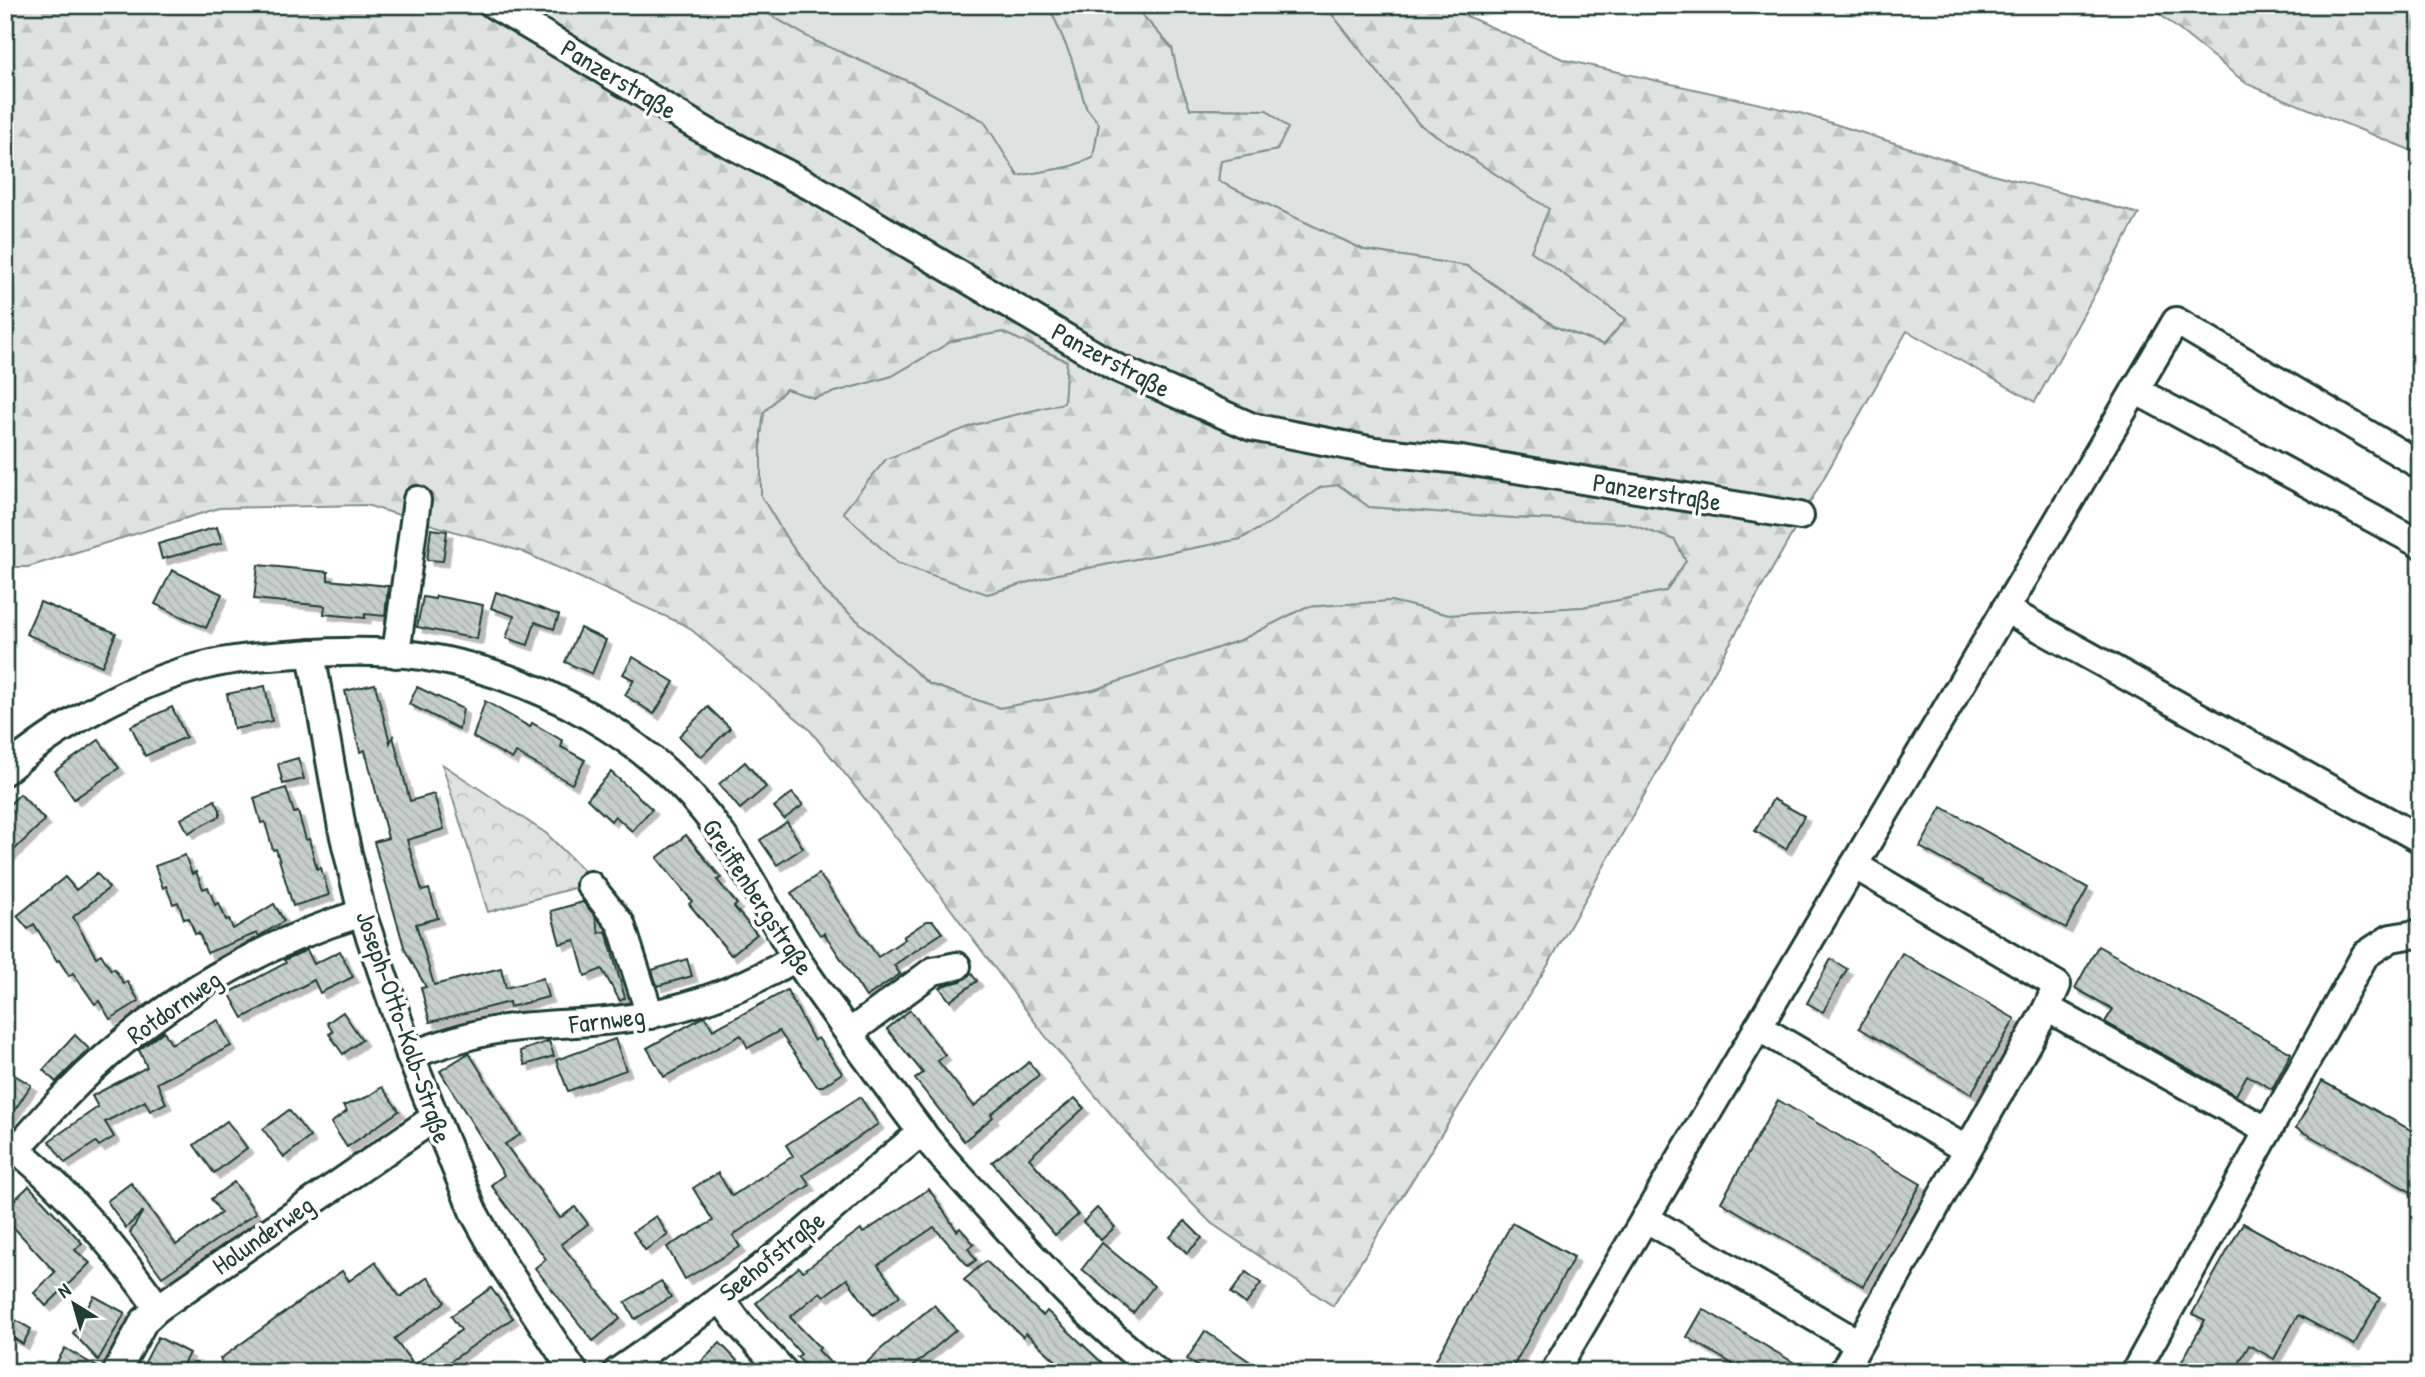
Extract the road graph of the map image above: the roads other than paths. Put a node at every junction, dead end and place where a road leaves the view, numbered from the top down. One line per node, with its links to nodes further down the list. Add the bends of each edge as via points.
1 (494, 5): 5 (street, Panzerstraße, via 1115,368 1252,427 1374,451 1461,460)
2 (2135, 390): 3 (street, via 2176,321); 6 (street); 7 (street)
3 (2420, 465)
4 (417, 500): 9 (street)
5 (1800, 516)
6 (2420, 544)
7 (2005, 609): 11 (street); 12 (street)
8 (311, 653): 9 (street, Greiffenbergstraße); 10 (street, Greiffenbergstraße, via 203,666 158,681 74,723); 14 (street, Joseph-Otto-Kolb-Straße, via 341,828)
9 (396, 654): 16 (street, Greiffenbergstraße, via 491,673 568,706 622,736 657,763 723,836)
10 (5, 771)
11 (2420, 839)
12 (1854, 865): 18 (street, via 2057,985); 20 (street)
13 (590, 884): 19 (street, via 621,923)
14 (362, 912): 22 (street, Joseph-Otto-Kolb-Straße); 26 (street, Rotdornweg, via 299,934 201,984 130,1037)
15 (2420, 936): 24 (street, via 2391,938 2365,955)
16 (796, 958): 19 (street, Farnweg, via 739,988); 21 (street, Greiffenbergstraße)
17 (957, 966): 21 (street, via 933,971)
18 (2047, 1008): 24 (street); 27 (street)
19 (650, 1015): 22 (street, Farnweg, via 505,1029)
20 (1758, 1027): 27 (street); 28 (street)
21 (849, 1033): 25 (street, Greiffenbergstraße)
22 (410, 1055): 23 (street, Joseph-Otto-Kolb-Straße)
23 (434, 1118): 30 (street, Holunderweg); 34 (street, Joseph-Otto-Kolb-Straße, via 472,1211)
24 (2268, 1131): 39 (street)
25 (922, 1132): 29 (street, Seehofstraße); 32 (street, Greiffenbergstraße, via 1045,1270)
26 (11, 1145): 30 (street, via 67,1195)
27 (1967, 1150): 31 (street)
28 (1645, 1218): 31 (street); 37 (street, via 1556,1369)
29 (721, 1299): 35 (street, Seehofstraße); 36 (street)
30 (158, 1308): 33 (street, Holunderweg, via 144,1321 118,1369)
31 (1858, 1343): 38 (street)
32 (1147, 1369)
33 (123, 1372)
34 (574, 1372)
35 (617, 1372)
36 (784, 1372)
37 (1561, 1372)
38 (1843, 1372)
39 (2135, 1372)

